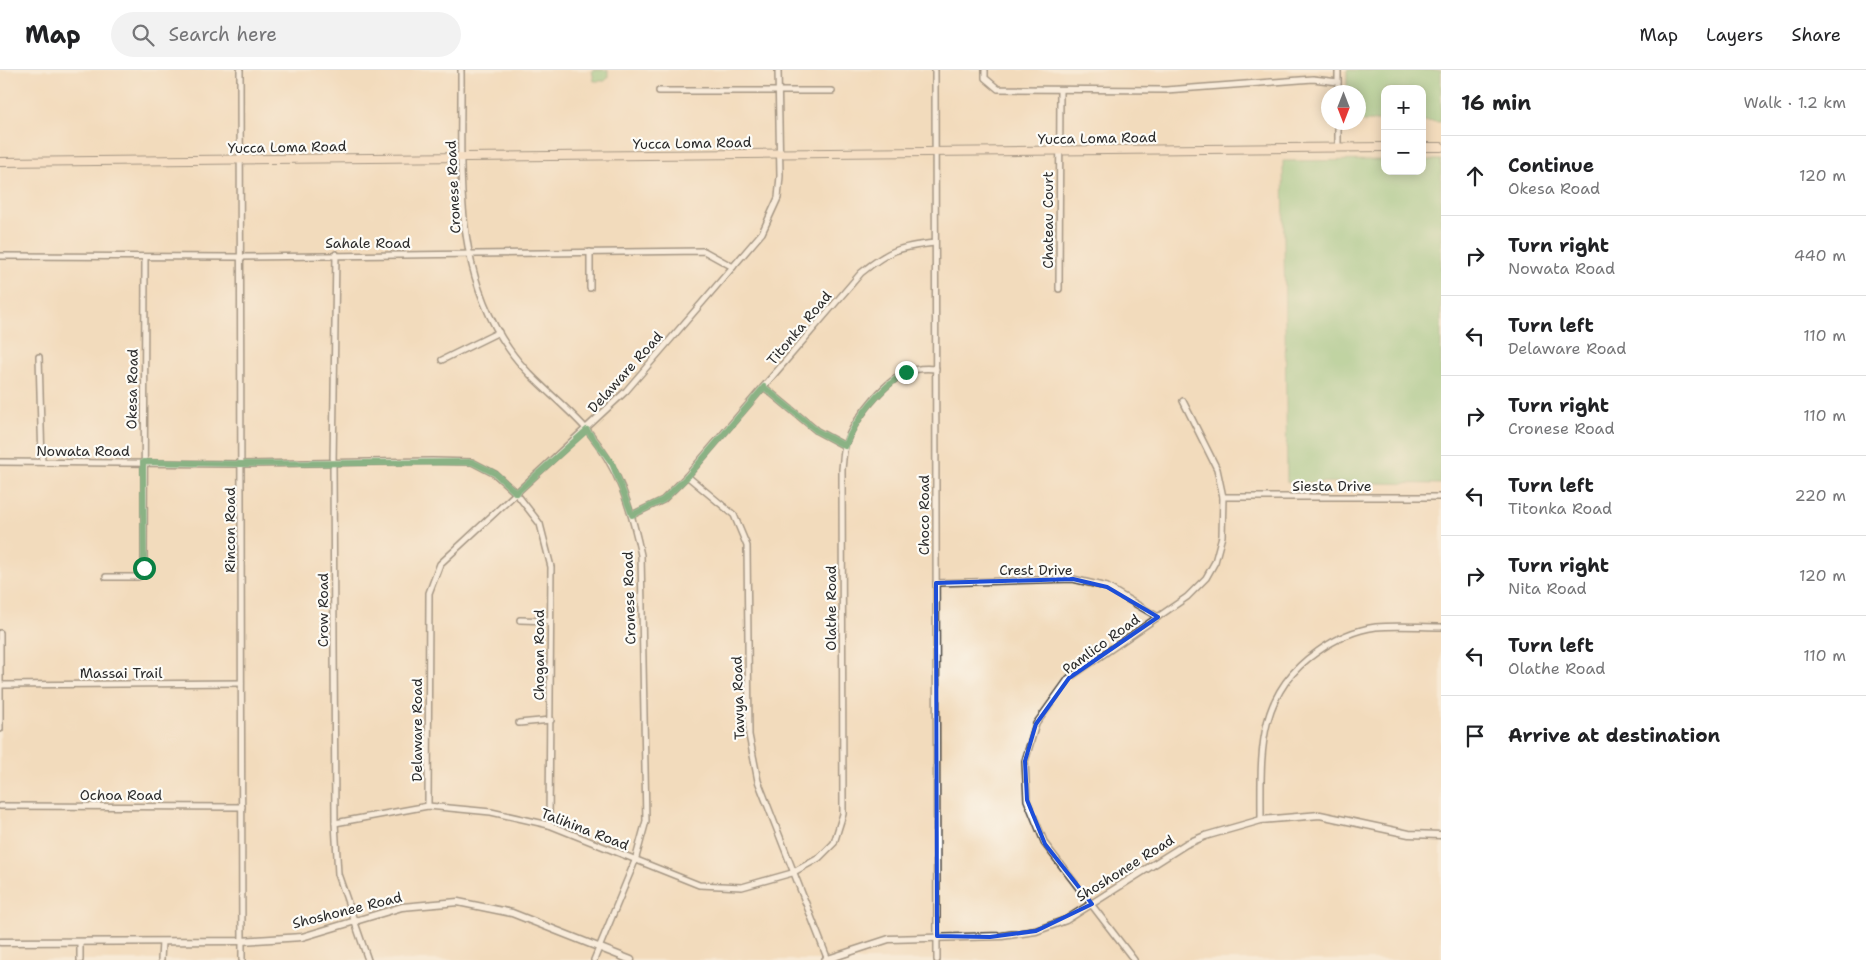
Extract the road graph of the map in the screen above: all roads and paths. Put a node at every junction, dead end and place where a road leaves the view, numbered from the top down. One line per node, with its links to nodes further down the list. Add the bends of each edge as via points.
1 (240, 70): 21 (street, Rincon Road)
2 (461, 70): 20 (street, Cronese Road)
3 (778, 70): 9 (street, Delaware Road)
4 (935, 70): 18 (street, Choco Road)
5 (985, 70): 8 (street, via 985,78 998,89)
6 (1338, 70): 7 (street)
7 (1338, 82): 8 (street, via 1313,79 1166,90)
8 (1060, 90): 17 (street, Chateau Court)
9 (779, 91): 10 (street); 11 (street); 19 (street, Delaware Road)
10 (832, 91)
11 (659, 92)
12 (1338, 130): 15 (street)
13 (1441, 146): 14 (main road)
14 (1426, 147)
15 (1338, 148): 16 (main road, Yucca Loma Road); 17 (main road, Yucca Loma Road)
16 (1381, 148)
17 (1060, 151): 18 (main road, Yucca Loma Road); 32 (street, Chateau Court)
18 (935, 152): 19 (main road, Yucca Loma Road); 23 (street, Choco Road)
19 (780, 154): 20 (main road, Yucca Loma Road); 30 (street, Delaware Road, via 778,198 762,233)
20 (462, 158): 21 (main road, Yucca Loma Road); 26 (street, Cronese Road, via 462,220)
21 (240, 160): 22 (main road, Yucca Loma Road); 29 (street, Rincon Road)
22 (0, 162)
23 (935, 243): 36 (street, Choco Road); 37 (street, Titonka Road, via 902,247 882,255)
24 (590, 252): 26 (street, Sahale Road); 30 (street, Sahale Road, via 704,251); 31 (street)
25 (336, 254): 26 (street, Sahale Road); 29 (street, Sahale Road); 44 (street, Crow Road)
26 (469, 254): 33 (street, Cronese Road, via 481,295)
27 (0, 256): 28 (street, Sahale Road)
28 (145, 257): 29 (street, Sahale Road); 43 (street, Okesa Road)
29 (239, 257): 45 (street, Rincon Road)
30 (733, 267): 39 (street, Delaware Road, via 626,391)
31 (590, 288)
32 (1060, 289)
33 (499, 332): 35 (street); 39 (street, Cronese Road, via 509,350 538,385)
34 (40, 357): 42 (street)
35 (442, 360)
36 (936, 369): 40 (street, Olathe Road, via 917,369 892,380 862,416); 52 (street, Choco Road)
37 (764, 387): 40 (street, via 817,431); 46 (street, Titonka Road)
38 (1183, 401): 48 (street, Pamlico Road, via 1218,469)
39 (587, 430): 47 (street, Delaware Road); 50 (street, Cronese Road, via 612,463)
40 (845, 446): 71 (street, Olathe Road, via 842,469 843,814 838,835 828,851)
41 (0, 462): 42 (street, Nowata Road)
42 (42, 462): 43 (street, Nowata Road)
43 (143, 462): 45 (street, Nowata Road); 51 (street, Okesa Road, via 142,575)
44 (333, 463): 45 (street, Nowata Road); 47 (street, Nowata Road, via 472,462 496,474); 67 (street, Crow Road)
45 (241, 464): 58 (street, Rincon Road)
46 (688, 476): 50 (street, Titonka Road, via 663,500); 71 (street, Tawya Road, via 734,515 747,546 749,735 758,781)
47 (516, 493): 55 (street, Chogan Road, via 540,524 551,567); 64 (street, Delaware Road, via 440,564 429,593)
48 (1223, 498): 49 (street, Siesta Drive); 53 (street, Pamlico Road, via 1222,536 1215,562 1206,578 1187,597)
49 (1441, 498)
50 (632, 515): 70 (street, Cronese Road, via 641,555 646,822)
51 (106, 577)
52 (936, 583): 53 (street, Crest Drive, via 1073,579 1107,587); 74 (street, Choco Road)
53 (1158, 617): 72 (street, Pamlico Road, via 1070,678 1036,724 1025,761 1027,800 1045,844)
54 (520, 620): 55 (street)
55 (550, 621): 60 (street, Chogan Road)
56 (1441, 627): 66 (street, via 1375,627 1338,637 1298,664 1270,706 1261,749)
57 (0, 633): 59 (street)
58 (241, 683): 59 (street, Massai Trail); 65 (street, Rincon Road)
59 (1, 685): 62 (street)
60 (551, 720): 61 (street); 68 (street, Chogan Road)
61 (519, 723)
62 (0, 729)
63 (0, 806): 65 (street, Ochoa Road)
64 (428, 806): 67 (street, Talihina Road); 68 (street, Talihina Road, via 491,812)
65 (242, 807): 75 (street, Rincon Road)
66 (1261, 820): 69 (street, Shoshonee Road, via 1320,815 1409,834); 72 (street, Shoshonee Road, via 1186,844)
67 (335, 823): 73 (street, Crow Road, via 338,874)
68 (549, 825): 70 (street, Talihina Road)
69 (1441, 835)
70 (635, 861): 71 (street, Talihina Road, via 699,885 742,887); 79 (street, Cronese Road)
71 (792, 873): 86 (street, Tawya Road)
72 (1092, 904): 74 (street, Shoshonee Road, via 1058,923 1025,934); 88 (street, Pamlico Road)
73 (354, 922): 75 (street, Shoshonee Road, via 302,937); 79 (street, Shoshonee Road, via 402,907 458,902 512,913); 83 (street, Crow Road)
74 (937, 936): 86 (street, Shoshonee Road, via 890,939); 87 (street, Choco Road)
75 (241, 941): 78 (street, Shoshonee Road); 82 (street, Rincon Road)
76 (0, 942): 77 (street, Shoshonee Road)
77 (80, 942): 78 (street, Shoshonee Road); 80 (street)
78 (162, 942): 81 (street)
79 (600, 947): 84 (street, Cronese Road); 85 (street, Shoshonee Road)
80 (80, 960)
81 (162, 960)
82 (242, 960)
83 (368, 960)
84 (594, 960)
85 (631, 960)
86 (827, 960)
87 (937, 960)
88 (1134, 960)

